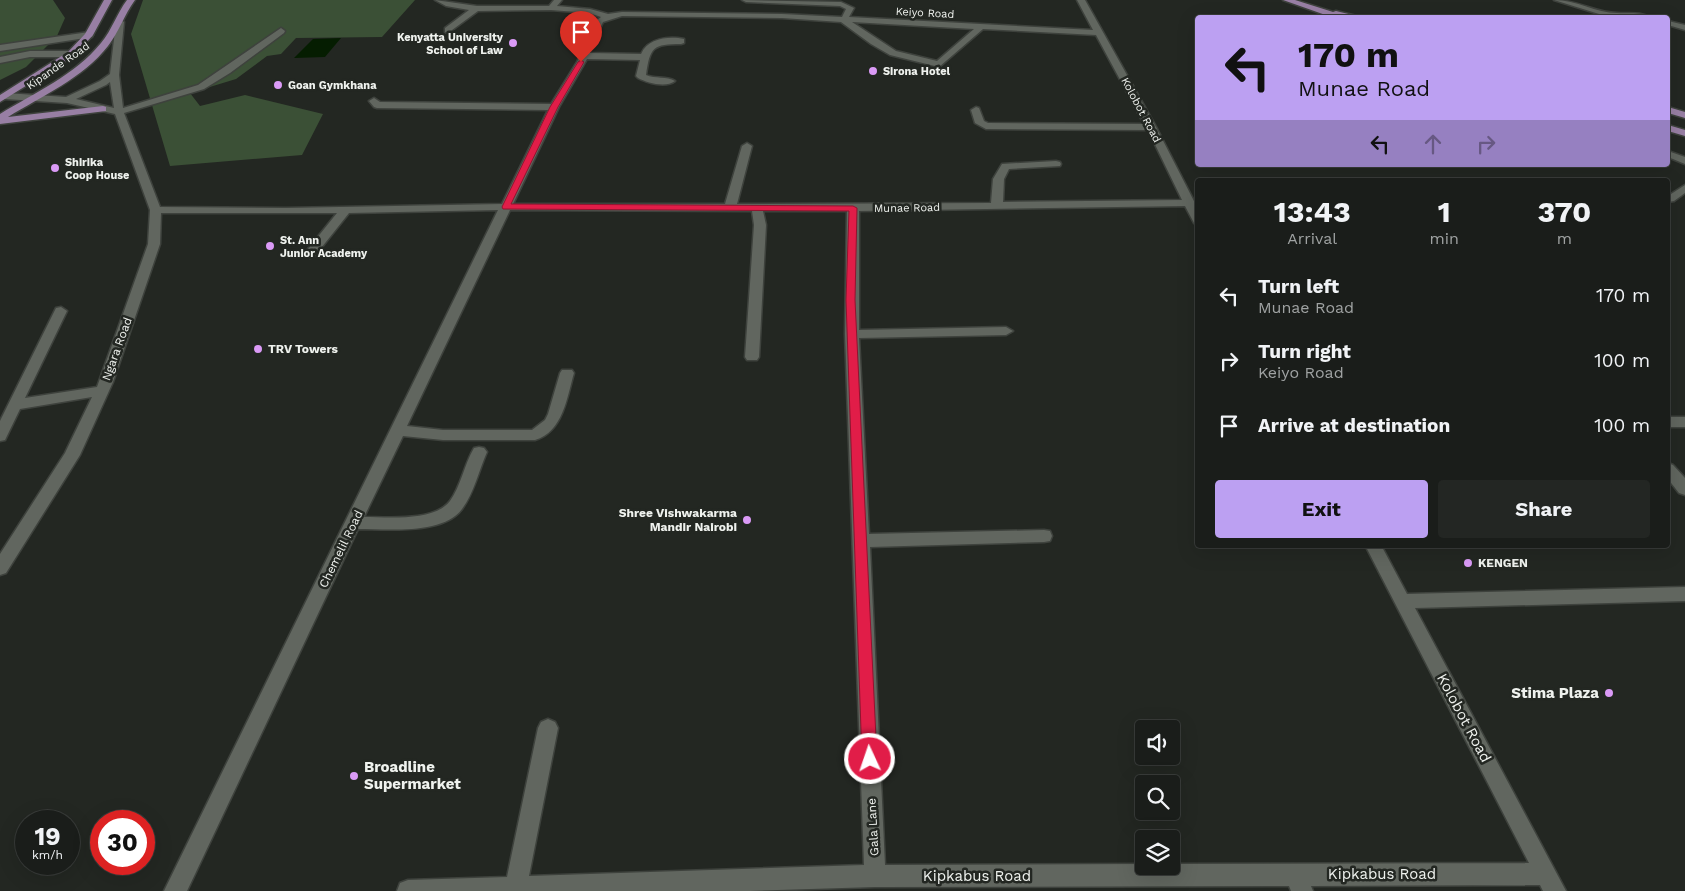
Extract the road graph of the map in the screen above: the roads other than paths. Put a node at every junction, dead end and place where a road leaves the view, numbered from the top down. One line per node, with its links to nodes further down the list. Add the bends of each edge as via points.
1 (108, 0): 22 (main road, Kipande Road)
2 (131, 0): 15 (main road, Kipande Road)
3 (439, 0): 9 (street)
4 (558, 0): 10 (street)
5 (746, 0): 14 (street, via 841,4 850,8)
6 (1081, 0): 21 (street, Kolobot Road)
7 (1286, 0): 11 (main road, via 1304,12)
8 (1558, 0): 12 (street)
9 (476, 8): 10 (street); 19 (street)
10 (551, 8): 13 (street, via 590,11)
11 (1322, 14)
12 (1612, 15)
13 (608, 17): 14 (street, Keiyo Road, via 654,13); 30 (street, via 600,21)
14 (844, 20): 17 (street, Keiyo Road); 17 (street, via 893,53 939,64)
15 (120, 22): 33 (street, Ngara Road); 36 (main road, Kipande Road, via 102,49)
16 (1670, 24): 18 (street)
17 (981, 27): 21 (street, Keiyo Road)
18 (1685, 28)
19 (448, 30)
20 (281, 31): 26 (street)
21 (1098, 33): 48 (street, Kolobot Road)
22 (89, 35): 24 (street); 28 (main road, Kipande Road)
23 (681, 41): 31 (street, via 655,42)
24 (16, 44): 25 (street); 29 (street)
25 (0, 48)
26 (259, 48): 27 (street); 43 (street, via 201,86)
27 (242, 49)
28 (71, 54): 29 (street, via 44,52); 35 (main road, Kipande Road)
29 (14, 56): 32 (street)
30 (584, 56): 31 (street); 39 (street)
31 (644, 56): 34 (street, via 641,76 655,81)
32 (0, 60)
33 (114, 75): 37 (street); 43 (street, Ngara Road)
34 (670, 81)
35 (3, 97): 36 (street)
36 (32, 98): 37 (street); 45 (main road, Kipande Road)
37 (67, 100): 40 (street)
38 (374, 101): 39 (street, via 377,105)
39 (554, 107): 60 (street)
40 (103, 109): 43 (street); 45 (main road)
41 (976, 110): 48 (street, via 980,123 986,126)
42 (1670, 111): 44 (main road)
43 (119, 112): 65 (street, Ngara Road)
44 (1685, 115)
45 (0, 119)
46 (1670, 120): 47 (main road)
47 (1685, 124)
48 (1151, 127): 58 (street, Kolobot Road)
49 (1670, 129): 50 (main road)
50 (1685, 134)
51 (746, 146): 62 (street)
52 (1670, 155): 53 (street)
53 (1685, 161)
54 (1056, 164): 61 (street, via 1003,168 997,188)
55 (1685, 188): 56 (street)
56 (1670, 198)
57 (1670, 199): 59 (street)
58 (1188, 203): 61 (street, Munae Road); 67 (street, Kolobot Road)
59 (1685, 205)
60 (506, 207): 62 (street, Munae Road); 66 (street, Munae Road); 78 (street, Chemelil Road)
61 (997, 207): 64 (street, Munae Road)
62 (730, 208): 63 (street, Munae Road)
63 (757, 208): 64 (street, Munae Road); 72 (street, via 760,225)
64 (853, 208): 71 (street, Gala Lane)
65 (156, 210): 66 (street, Munae Road); 74 (street, Ngara Road, via 154,244 147,268)
66 (346, 210): 68 (street)
67 (1195, 216)
68 (310, 254)
69 (61, 311): 75 (street)
70 (1006, 331): 71 (street)
71 (852, 334): 85 (street, Gala Lane)
72 (752, 357)
73 (567, 374): 78 (street, via 555,414 550,423 535,435 443,436)
74 (101, 391): 75 (street); 87 (street, Ngara Road, via 72,454)
75 (15, 405): 79 (street)
76 (1670, 422): 77 (street)
77 (1685, 422)
78 (398, 430): 83 (street, Chemelil Road)
79 (0, 436)
80 (479, 452): 83 (street, via 455,507 445,516 432,521)
81 (1670, 471): 82 (street)
82 (1685, 489)
83 (353, 523): 95 (street, Chemelil Road)
84 (1044, 536): 85 (street)
85 (860, 540): 91 (street, Gala Lane)
86 (1374, 548): 89 (street, Kolobot Road)
87 (0, 568)
88 (1685, 594): 89 (street)
89 (1402, 601): 92 (street, Kolobot Road)
90 (548, 728): 94 (street)
91 (875, 876): 93 (street, Kipkabus Road); 94 (street, Kipkabus Road)
92 (1550, 882): 93 (street, Kipkabus Road)
93 (1299, 883)
94 (516, 888): 96 (street, Kipkabus Road)
95 (175, 891)
96 (408, 891)

